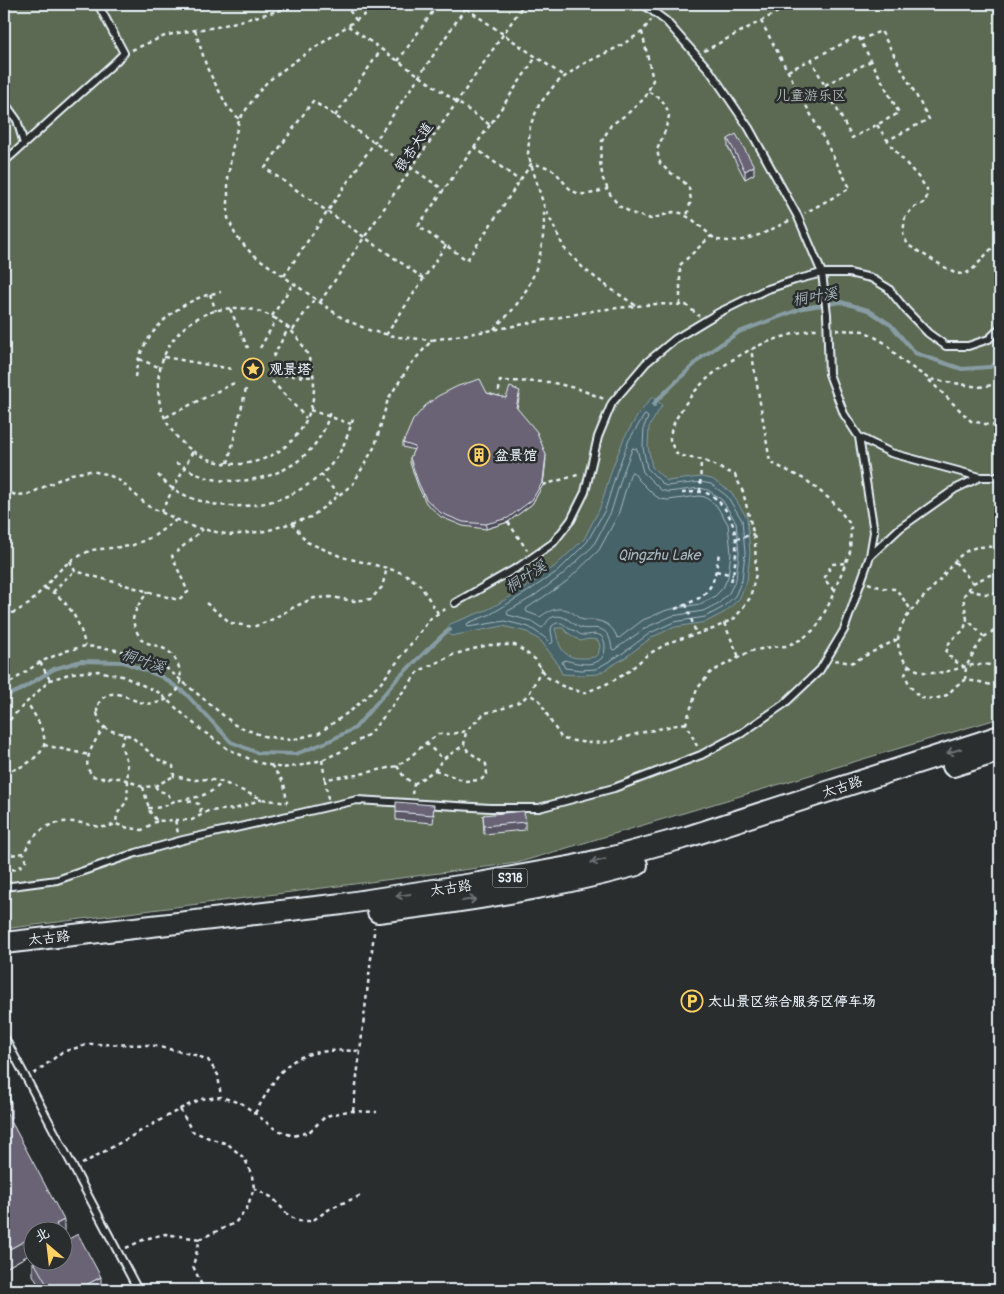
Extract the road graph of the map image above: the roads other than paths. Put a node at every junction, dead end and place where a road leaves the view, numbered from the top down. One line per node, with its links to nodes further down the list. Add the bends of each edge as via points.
1 (98, 4): 4 (lane, via 124,54)
2 (643, 4): 6 (lane, via 666,21 710,71 749,128 798,217)
3 (4, 102): 4 (lane, via 17,120)
4 (24, 144): 5 (lane)
5 (4, 162)
6 (822, 273): 7 (lane, via 849,273 871,278 888,288 928,333 946,346 968,346 989,339); 8 (lane, via 829,374 844,414); 12 (lane, via 765,290 675,339 646,363 612,403 598,436 586,492 571,520 552,542 533,557)
7 (1000, 328)
8 (859, 437): 9 (lane, via 892,454); 11 (lane, via 874,532)
9 (980, 477): 10 (lane); 11 (lane, via 955,488 900,528)
10 (1000, 477)
11 (870, 556): 15 (lane, via 844,630 820,670 784,704 742,733 701,755 614,788 539,808 357,800 180,841 57,880)
12 (454, 603)
13 (1000, 736): 16 (main road, 太古路 / S318, one-way to 16, via 688,837 565,868 342,904)
14 (1000, 751): 17 (main road, 太古路 / S318, one-way to 14, via 372,913 478,898 599,875)
15 (4, 887)
16 (4, 943)
17 (4, 957)
18 (4, 1036): 19 (lane)
19 (138, 1290)

